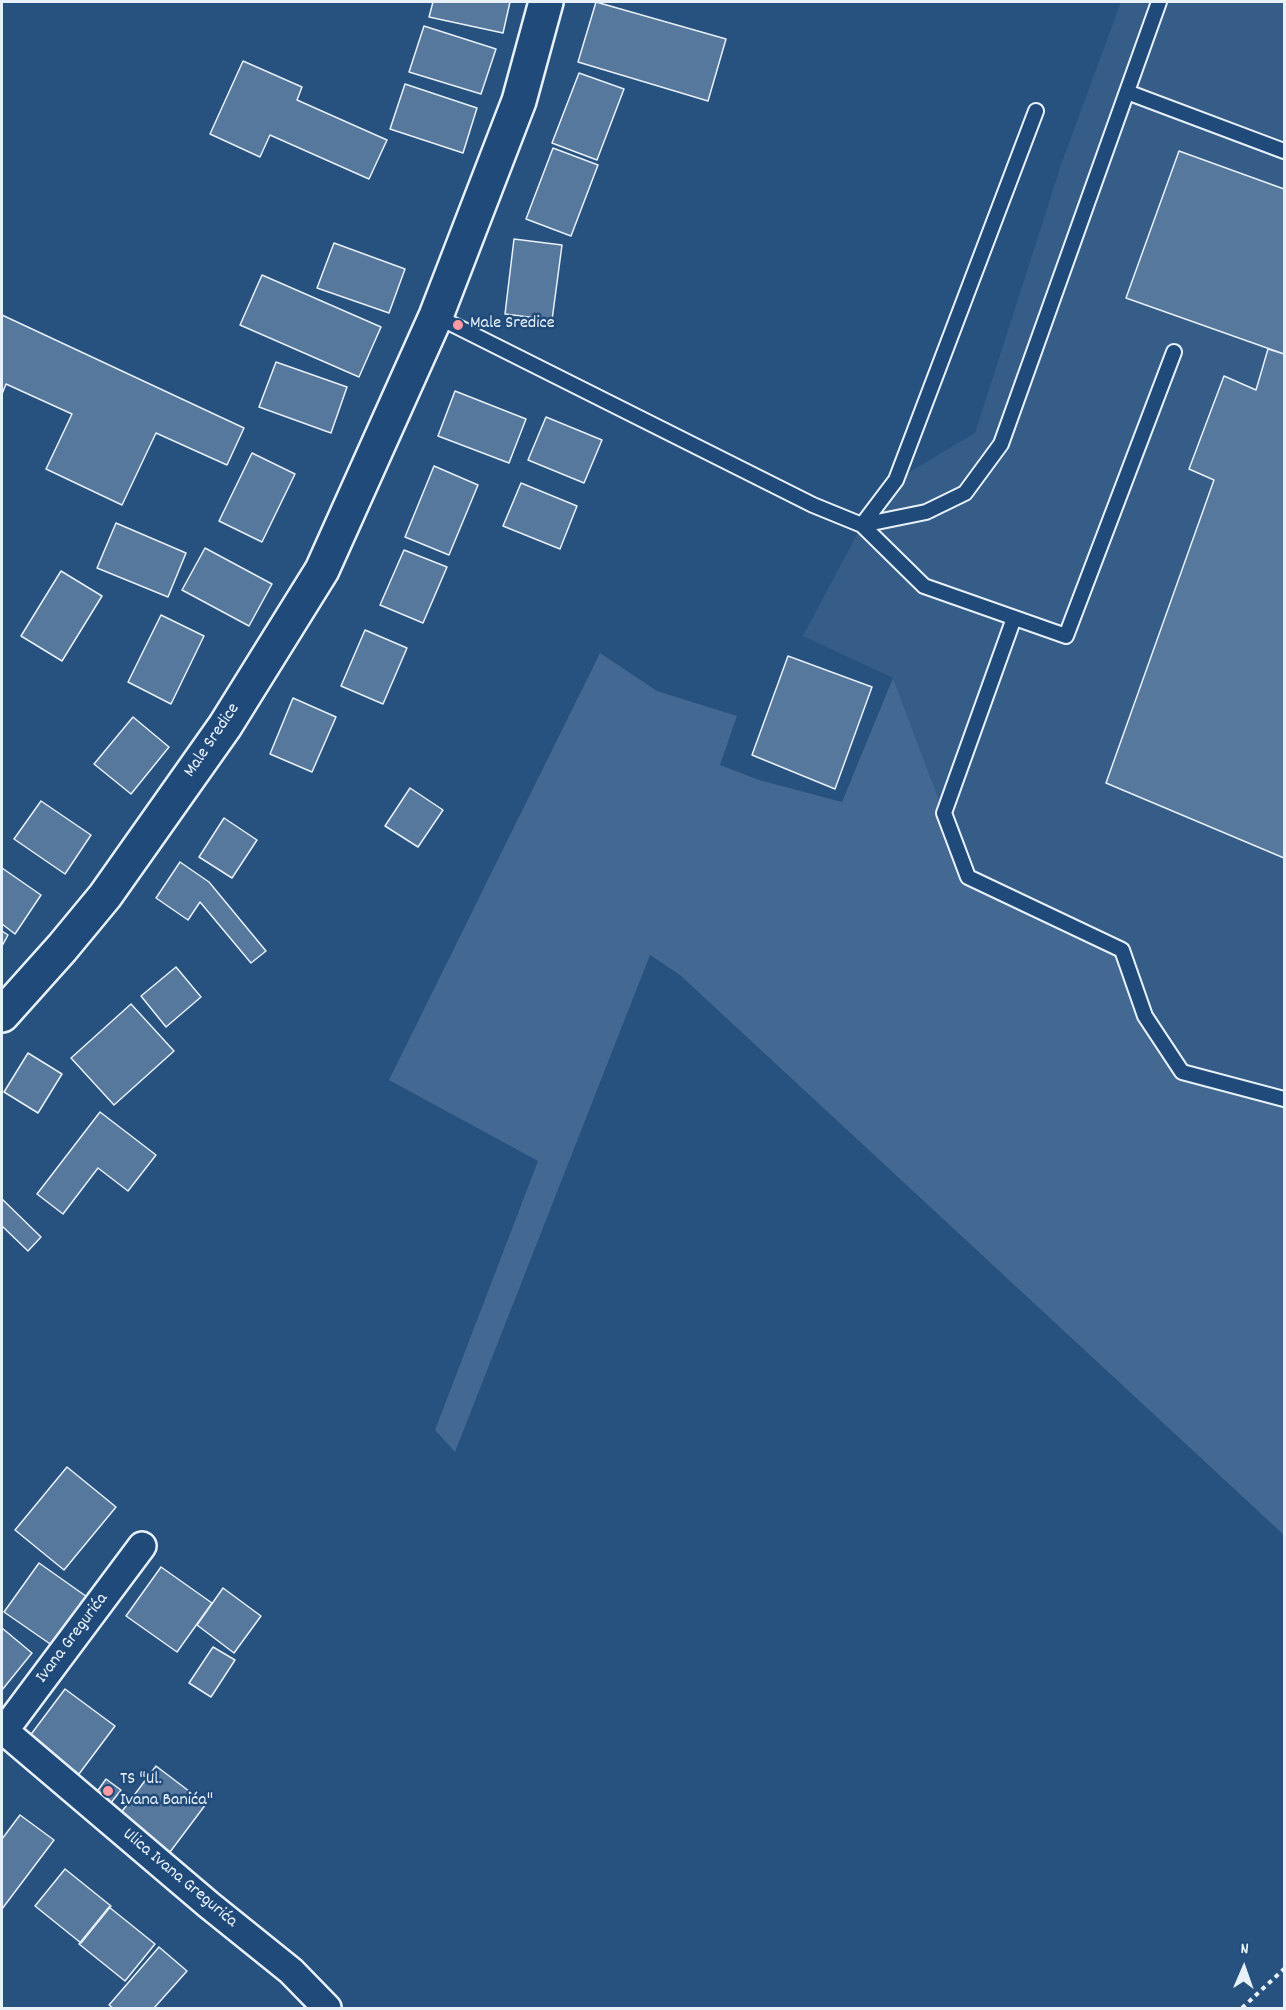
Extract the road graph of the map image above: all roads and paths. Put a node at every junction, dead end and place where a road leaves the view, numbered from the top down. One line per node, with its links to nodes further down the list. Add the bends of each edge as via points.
1 (546, 2): 6 (street, Male Sredice, via 519,101)
2 (1160, 2): 3 (lane)
3 (1127, 92): 5 (lane); 8 (lane, via 1001,444 965,493 926,512)
4 (1036, 111): 8 (lane, via 896,480)
5 (1284, 151)
6 (436, 316): 8 (lane, via 813,505); 10 (street, Male Sredice, via 322,570 225,726 105,896)
7 (1174, 352): 9 (lane, via 1066,636)
8 (862, 525): 9 (lane, via 924,586)
9 (1014, 618): 11 (lane, via 944,813 968,878 1122,950 1145,1016 1182,1072)
10 (2, 1015)
11 (1284, 1099)
12 (142, 1546): 13 (street, Ivana Gregurića)
13 (3, 1730): 15 (street, Ulica Ivana Gregurića, via 291,1971)
14 (1284, 1969): 16 (path)
15 (327, 2008)
16 (1242, 2008)

